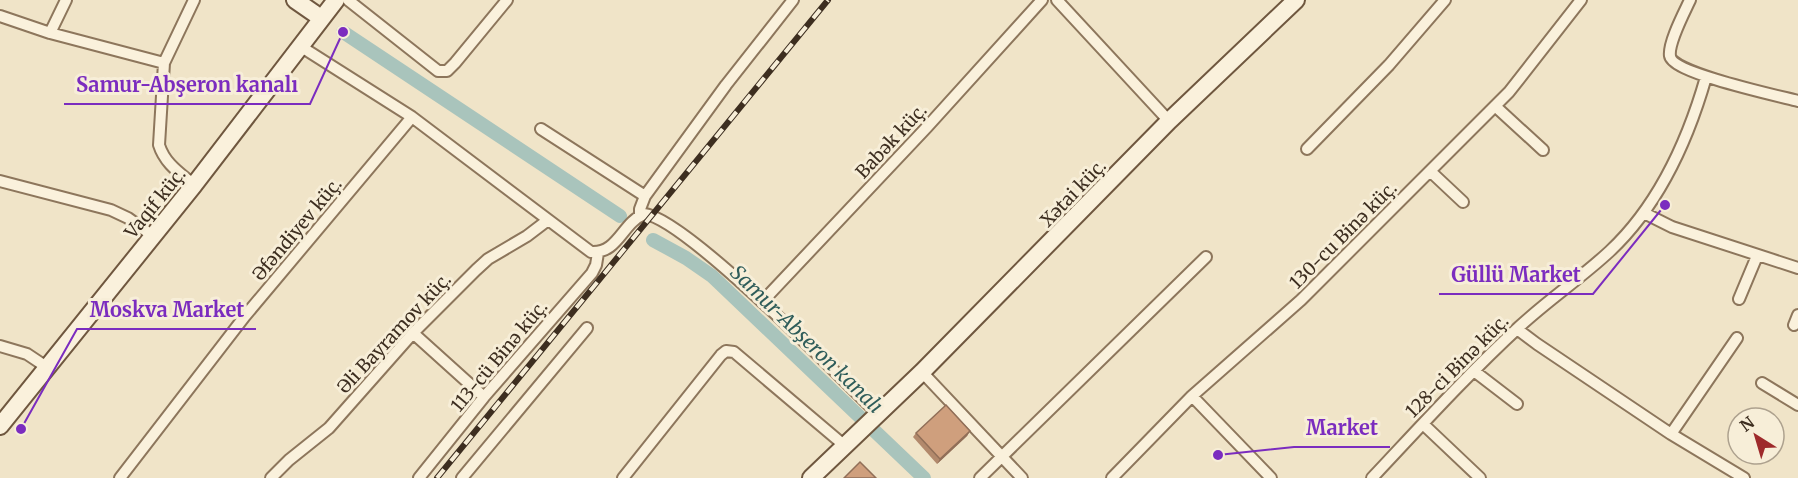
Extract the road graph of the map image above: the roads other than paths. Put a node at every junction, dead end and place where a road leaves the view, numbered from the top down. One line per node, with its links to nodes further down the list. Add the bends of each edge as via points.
1 (66, 0): 16 (street)
2 (194, 0): 18 (street)
3 (295, 0): 15 (street)
4 (336, 0): 15 (street, Vaqif küç.)
5 (348, 0): 6 (street, via 438,71 447,71 455,63)
6 (507, 0)
7 (793, 0): 30 (street)
8 (1042, 0): 41 (street, Babək küç.)
9 (1057, 0): 23 (street)
10 (1296, 0): 23 (street, Xətai küç.)
11 (1445, 0): 25 (street, via 1389,65)
12 (1581, 0): 21 (street, 130-cu Binə küç.)
13 (1690, 0): 19 (street, via 1673,41 1671,60)
14 (0, 16): 16 (street)
15 (321, 18): 17 (street, Vaqif küç.)
16 (50, 33): 18 (street)
17 (300, 46): 22 (street); 29 (street, Vaqif küç.)
18 (164, 63): 29 (street, via 159,146 168,164)
19 (1706, 77): 20 (street); 32 (street, 128-ci Binə küç., via 1685,140)
20 (1798, 101)
21 (1495, 105): 26 (street); 27 (street, 130-cu Binə küç.)
22 (412, 117): 34 (street); 61 (street, Əfəndiyev küç., via 245,316)
23 (1169, 121): 49 (street, Xətai küç.)
24 (541, 129): 30 (street)
25 (1307, 149)
26 (1543, 150)
27 (1430, 171): 31 (street); 51 (street, 130-cu Binə küç., via 1301,300)
28 (0, 181): 35 (street, via 111,210)
29 (194, 185): 35 (street, Vaqif küç.)
30 (645, 196): 33 (street)
31 (1463, 202)
32 (1644, 213): 37 (street, via 1672,227); 43 (street, 128-ci Binə küç., via 1611,251)
33 (640, 216): 36 (street, via 610,247); 41 (street, via 654,215 681,233)
34 (548, 220): 36 (street, via 584,248); 44 (street, Əli Bayramov küç., via 488,259)
35 (153, 236): 47 (street, Vaqif küç.)
36 (598, 253): 52 (street, 113-cü Binə küç., via 592,273)
37 (1757, 256): 39 (street); 40 (street)
38 (1206, 257): 60 (street)
39 (1798, 268)
40 (1740, 299)
41 (762, 302): 55 (street)
42 (587, 328): 64 (street)
43 (1517, 329): 48 (street, 128-ci Binə küç.); 58 (street)
44 (413, 333): 52 (street); 62 (street, Əli Bayramov küç., via 329,428)
45 (1737, 338): 58 (street)
46 (0, 346): 47 (street, via 27,354)
47 (48, 368): 57 (street, Vaqif küç.)
48 (1474, 370): 53 (street); 56 (street, 128-ci Binə küç.)
49 (922, 372): 55 (street, Xətai küç.); 60 (street)
50 (1762, 383): 54 (street)
51 (1192, 396): 69 (street, 130-cu Binə küç.); 70 (street)
52 (484, 397): 63 (street, 113-cü Binə küç.)
53 (1517, 404)
54 (1798, 405)
55 (878, 414): 59 (street, Xətai küç.)
56 (1423, 424): 71 (street, 128-ci Binə küç.); 72 (street)
57 (0, 426)
58 (1671, 434): 73 (street)
59 (845, 446): 65 (street, via 734,352 726,351); 66 (street)
60 (1001, 457): 67 (street); 68 (street)
61 (120, 478)
62 (272, 478)
63 (419, 478)
64 (462, 478)
65 (623, 478)
66 (811, 478)
67 (980, 478)
68 (1022, 478)
69 (1112, 478)
70 (1271, 478)
71 (1372, 478)
72 (1480, 478)
73 (1744, 478)

